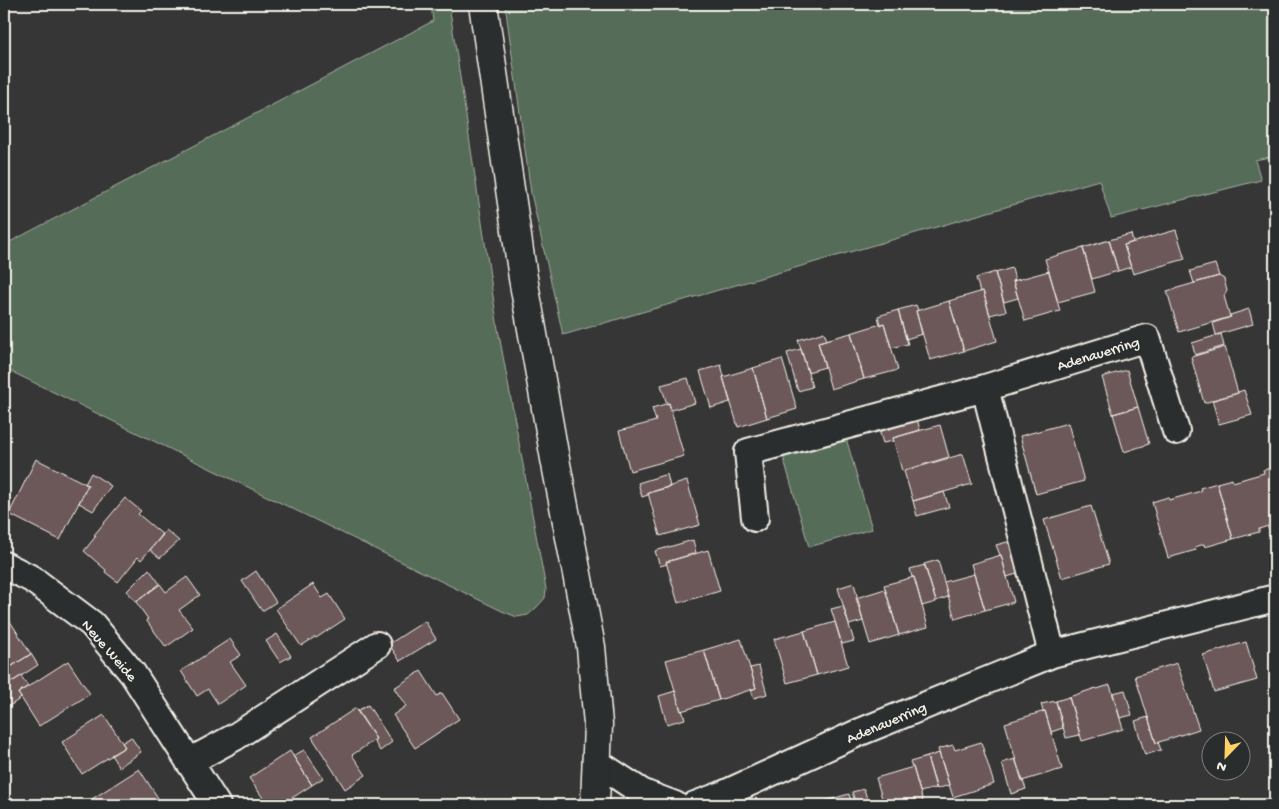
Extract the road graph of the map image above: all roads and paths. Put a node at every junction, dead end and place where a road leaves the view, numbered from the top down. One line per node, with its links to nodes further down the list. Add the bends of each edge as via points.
1 (483, 4): 10 (street, via 523,278 591,647 598,724)
2 (985, 388): 3 (street, Adenauerring, via 1147,338); 4 (street, Adenauerring, via 748,452); 8 (street)
3 (1176, 431)
4 (755, 518)
5 (4, 565): 9 (street, Neue Weide, via 32,579 92,624 134,674)
6 (1275, 598): 8 (street, Adenauerring)
7 (377, 645): 9 (street, via 235,737)
8 (1052, 654): 11 (street, Adenauerring, via 860,732)
9 (189, 762): 12 (street, Neue Weide)
10 (596, 762): 13 (street); 14 (street, via 642,793)
11 (717, 800): 15 (street, Adenauerring)
12 (217, 805)
13 (595, 805)
14 (675, 805)
15 (695, 805)

